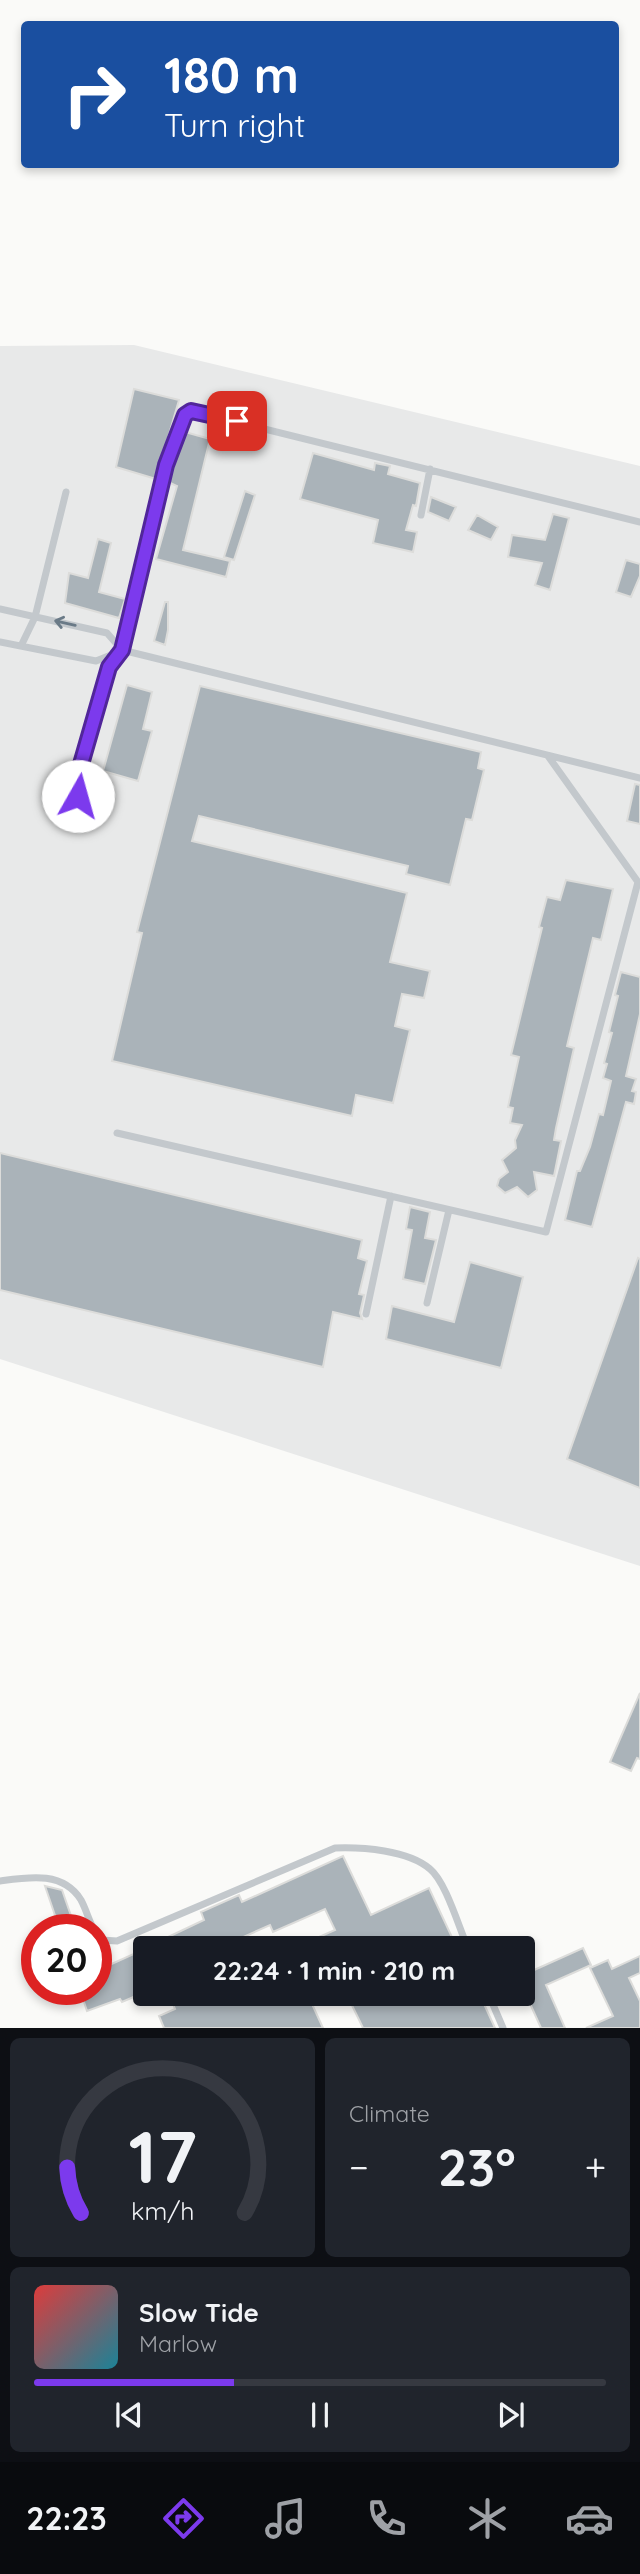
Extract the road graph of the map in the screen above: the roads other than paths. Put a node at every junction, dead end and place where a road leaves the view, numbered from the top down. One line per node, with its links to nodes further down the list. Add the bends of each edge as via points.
1 (430, 469): 3 (lane); 4 (lane); 9 (lane, via 191,411 185,415 166,465)
2 (66, 492): 6 (lane)
3 (421, 515)
4 (640, 522)
5 (0, 609): 6 (lane)
6 (35, 617): 8 (lane); 9 (lane, one-way to 6, via 107,633)
7 (0, 642): 8 (lane)
8 (22, 646): 9 (lane, via 96,661)
9 (122, 650): 10 (lane); 12 (lane, via 109,667 75,785 78,796)
10 (548, 756): 11 (lane); 13 (lane)
11 (640, 778)
12 (90, 804)
13 (639, 883): 16 (lane, via 546,1232)
14 (117, 1133): 15 (lane)
15 (391, 1196): 16 (lane); 18 (lane)
16 (449, 1209): 17 (lane)
17 (427, 1303)
18 (366, 1314)
19 (0, 1881): 20 (lane, via 48,1877 69,1884)
20 (87, 1914)
21 (463, 1936): 22 (lane, via 430,1869 363,1847 335,1848)
22 (112, 1941)
23 (494, 2006): 24 (lane)
24 (503, 2028)

